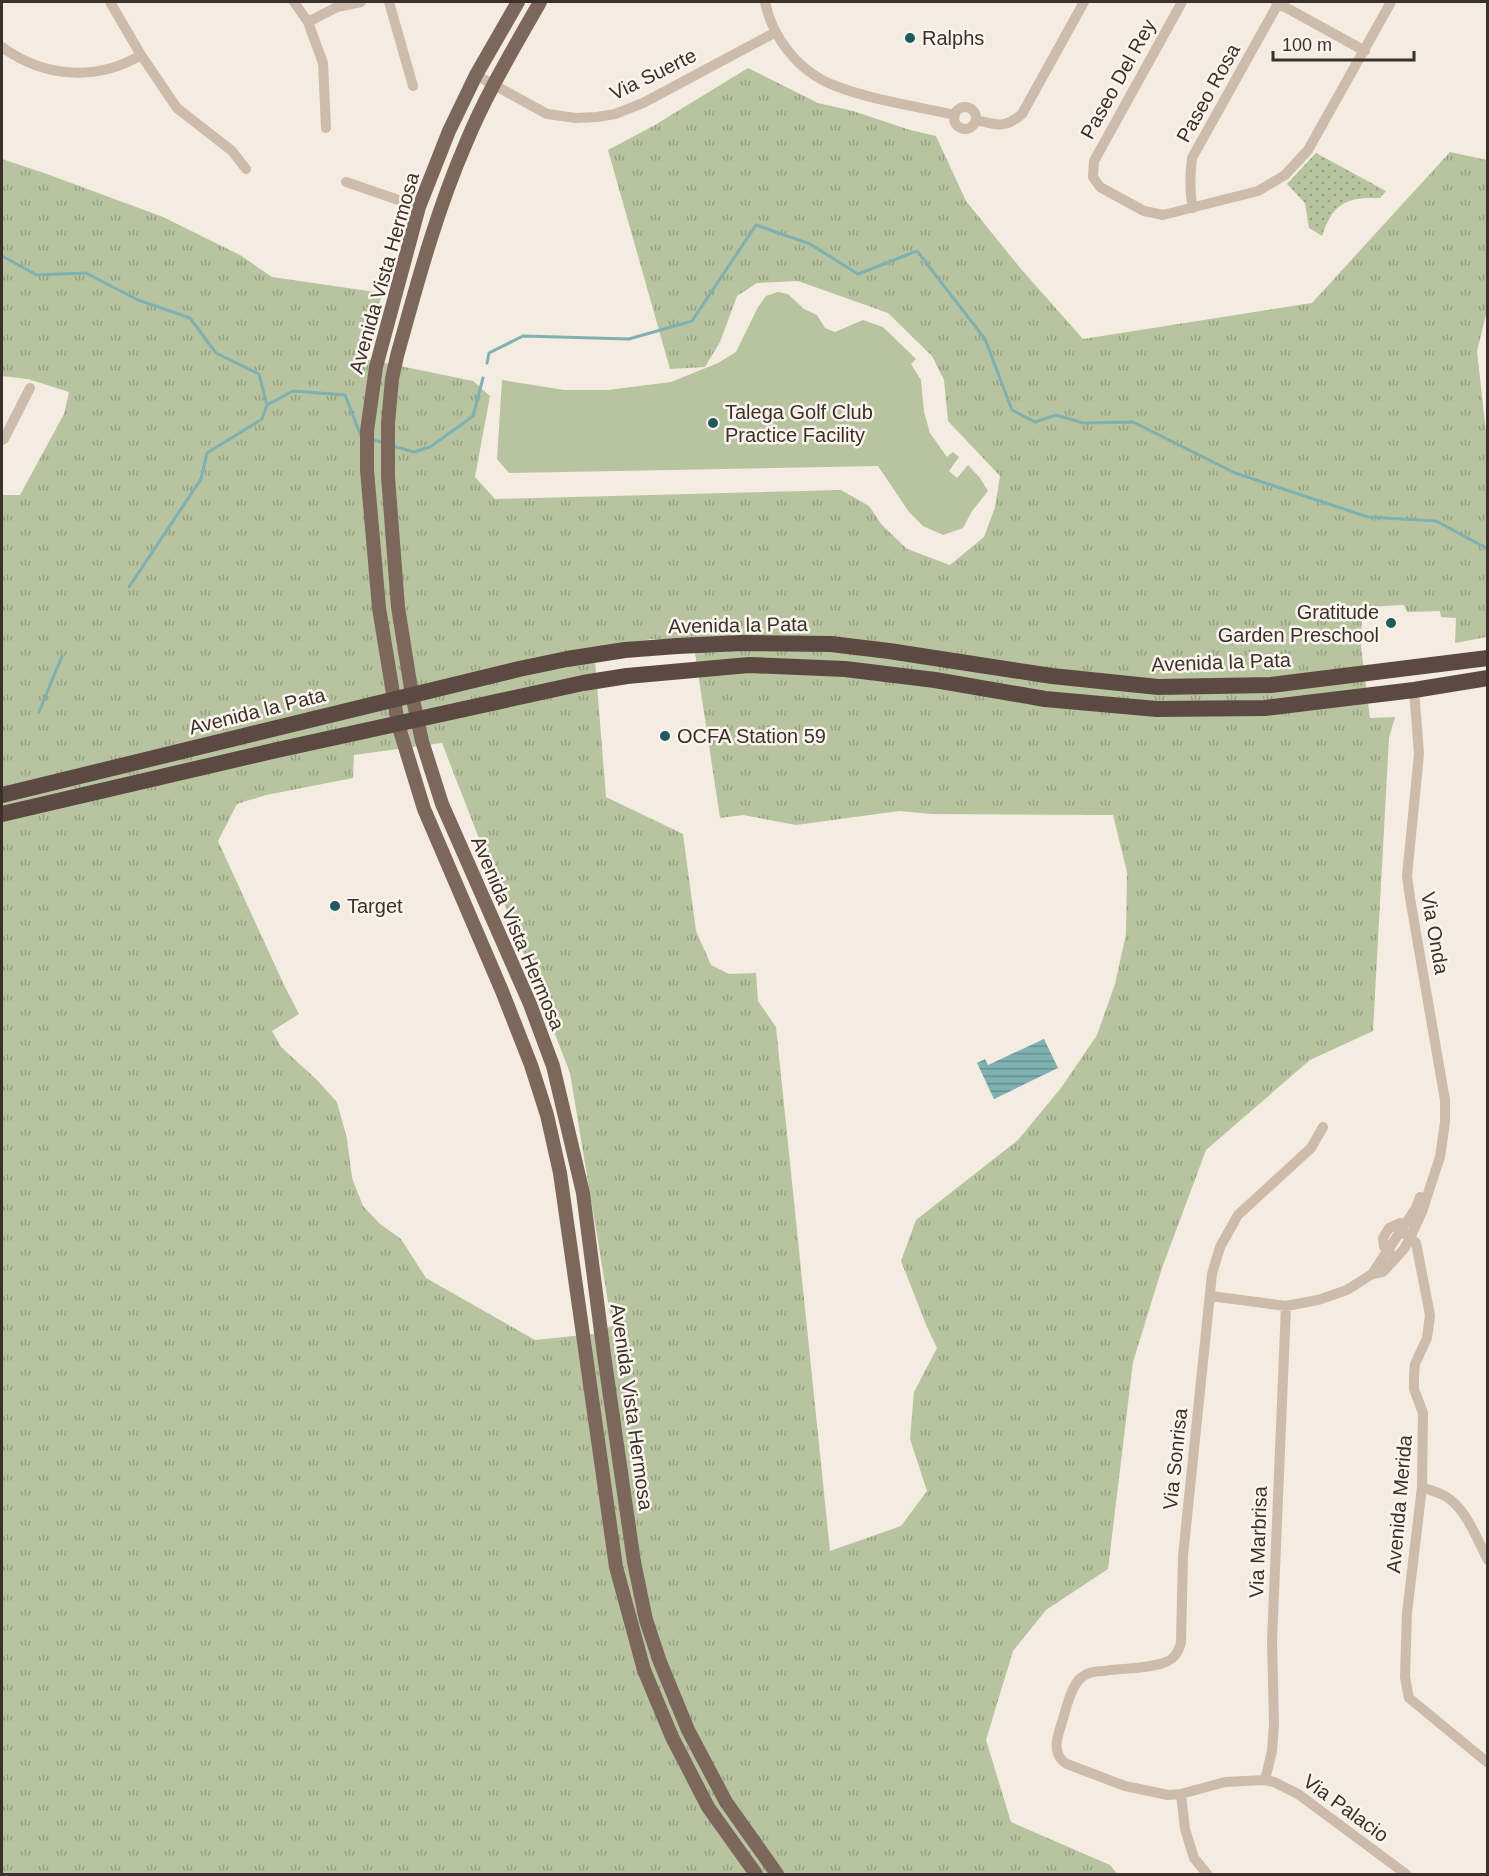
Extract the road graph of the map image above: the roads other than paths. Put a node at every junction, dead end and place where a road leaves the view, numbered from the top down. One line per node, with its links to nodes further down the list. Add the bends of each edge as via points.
1 (110, 2): 16 (street)
2 (294, 2): 12 (street)
3 (361, 2): 12 (street, via 337,7)
4 (389, 2): 18 (street)
5 (518, 2): 17 (main road, Avenida Vista Hermosa)
6 (540, 2): 19 (main road, Avenida Vista Hermosa)
7 (765, 2): 13 (street)
8 (1084, 2): 13 (street, via 1022,114 1012,123 998,125 976,120 970,108 955,115 831,84 804,68)
9 (1182, 2): 24 (street, Paseo Del Rey, via 1094,161 1093,177 1100,187 1144,210 1163,215)
10 (1278, 2): 15 (street); 24 (street, Paseo Rosa, via 1192,158)
11 (1391, 2): 15 (street)
12 (308, 22): 20 (street, via 322,63)
13 (776, 32): 19 (street, Via Suerte, via 615,114 576,118 547,114)
14 (2, 47): 16 (street, via 35,66 56,72 101,71)
15 (1365, 51): 24 (street, via 1308,150 1285,175 1258,191)
16 (141, 55): 21 (street, via 177,108 232,151)
17 (476, 75): 19 (street, Via Suerte); 23 (main road, Avenida Vista Hermosa, via 448,131)
18 (412, 86)
19 (494, 86): 33 (main road, Avenida Vista Hermosa, via 466,141 438,214 392,379 388,477 398,607)
20 (326, 128)
21 (246, 169)
22 (346, 182): 23 (street)
23 (419, 207): 34 (main road, Avenida Vista Hermosa, via 376,367 368,431 372,546)
24 (1193, 208)
25 (30, 387): 27 (street)
26 (2, 417): 27 (street)
27 (14, 420): 28 (street)
28 (2, 440)
29 (1488, 658): 30 (highway, Avenida la Pata)
30 (1446, 663): 32 (highway, via 1444,674 1419,677); 33 (highway, Avenida la Pata, via 1271,685 1158,687 831,644 742,643 637,649 567,659)
31 (1488, 678): 32 (highway, Avenida la Pata)
32 (1414, 690): 35 (highway, Avenida la Pata, via 1265,708 1157,709 1045,699 845,669 749,665 605,678); 40 (street, Via Onda, via 1419,753 1407,876 1445,1100 1440,1157)
33 (412, 695): 34 (highway, Avenida la Pata); 35 (main road, Avenida Vista Hermosa)
34 (393, 699): 36 (main road, Avenida Vista Hermosa); 37 (highway, Avenida la Pata)
35 (417, 720): 36 (highway, Avenida la Pata); 55 (main road, Avenida Vista Hermosa, via 442,804 530,1004 553,1066 583,1193 634,1562 646,1620 688,1730 726,1802)
36 (398, 724): 38 (highway, Avenida la Pata); 54 (main road, Avenida Vista Hermosa, via 424,809 502,991 547,1115 560,1173 616,1567 644,1670 708,1807)
37 (2, 795)
38 (2, 814)
39 (1323, 1127): 46 (street, Via Sonrisa, via 1311,1148 1238,1215 1220,1247)
40 (1432, 1180): 41 (street, Via Onda, via 1416,1208); 42 (street, Via Onda)
41 (1397, 1228): 42 (street); 43 (street, Via Onda)
42 (1410, 1238): 44 (street, Via Onda); 48 (street, Avenida Merida, via 1416,1243 1430,1316 1414,1376 1414,1389 1423,1413)
43 (1387, 1250): 44 (street); 45 (street, Via Onda)
44 (1398, 1257): 45 (street, Via Onda, via 1383,1272)
45 (1372, 1274): 47 (street, Via Onda, via 1347,1290)
46 (1211, 1296): 47 (street, Via Onda); 50 (street, Via Sonrisa, via 1183,1556 1178,1652 1169,1661 1082,1677 1074,1687 1057,1738)
47 (1286, 1306): 52 (street, Via Marbrisa, via 1272,1641 1274,1724)
48 (1422, 1487): 49 (street, via 1445,1496 1456,1506); 51 (street, Avenida Merida, via 1407,1612 1405,1677 1409,1698)
49 (1488, 1560)
50 (1057, 1753): 53 (street, Via Palacio, via 1067,1764 1125,1786)
51 (1488, 1763)
52 (1265, 1780): 53 (street, Via Palacio, via 1225,1782); 57 (street, Via Palacio, via 1299,1794)
53 (1181, 1794): 56 (street, via 1185,1829 1194,1858)
54 (756, 1875)
55 (777, 1875)
56 (1207, 1875)
57 (1407, 1875)

